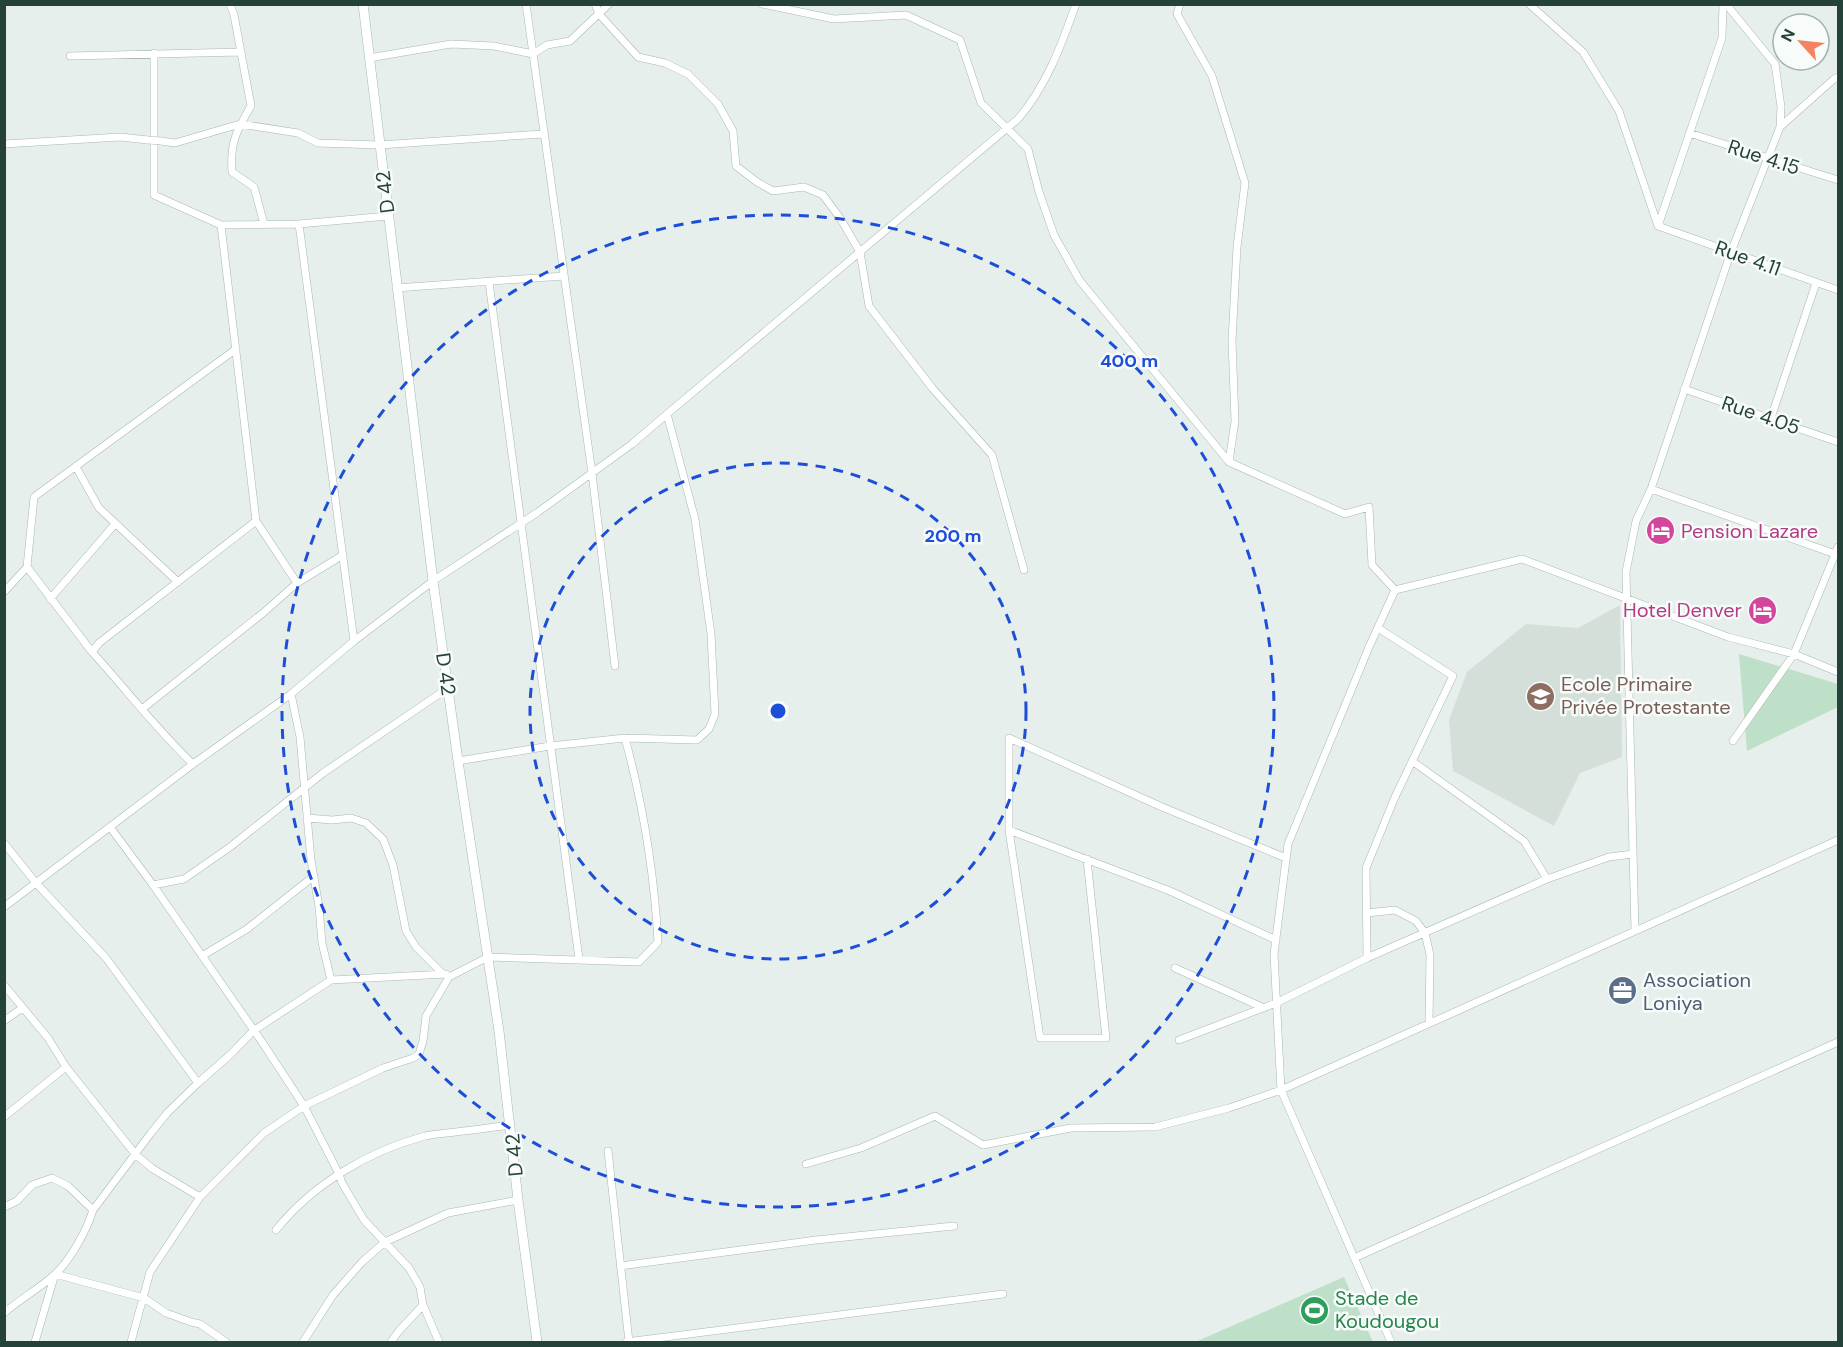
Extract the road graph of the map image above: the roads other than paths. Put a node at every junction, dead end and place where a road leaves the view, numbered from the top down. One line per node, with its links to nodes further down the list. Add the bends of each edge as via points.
1 (230, 4): 14 (street)
2 (363, 4): 18 (street, D 42 / D 42)
3 (526, 4): 16 (street)
4 (595, 4): 12 (street)
5 (609, 4): 12 (street)
6 (762, 4): 13 (street, via 834,19)
7 (909, 4): 13 (street)
8 (1076, 4): 22 (street, via 1052,69 1031,104)
9 (1180, 4): 46 (street, via 1177,14 1212,76 1245,183 1237,247 1232,341 1235,421)
10 (1529, 4): 33 (street, via 1584,52 1619,111)
11 (1724, 4): 21 (street, via 1775,64); 23 (street, via 1722,38)
12 (599, 14): 16 (street, via 570,41 547,45); 34 (street, via 638,57 665,63 688,74 718,104 733,131 736,166 773,191 804,187 823,195)
13 (906, 15): 22 (street, via 960,40 981,104)
14 (241, 52): 15 (street); 20 (street, via 251,106)
15 (154, 53): 17 (street); 31 (street, via 154,195)
16 (533, 54): 18 (street, via 494,46 451,44); 24 (street)
17 (70, 56)
18 (369, 58): 26 (street, D 42 / D 42)
19 (1839, 77): 21 (street)
20 (240, 124): 25 (street, bridge, via 175,143 120,137); 26 (street, via 298,134 318,143); 32 (street, via 231,151 232,172 254,187)
21 (1780, 127): 27 (street)
22 (1007, 128): 34 (street); 46 (street, via 1028,149 1054,235 1080,281)
23 (1689, 133): 27 (street, Rue 4.15); 33 (street)
24 (543, 134): 26 (street); 36 (street)
25 (4, 144)
26 (379, 145): 29 (street, D 42 / D 42)
27 (1767, 158): 28 (street, Rue 4.15); 35 (street)
28 (1839, 180)
29 (388, 216): 30 (street); 39 (street, D 42 / D 42)
30 (299, 224): 32 (street); 54 (street)
31 (221, 225): 32 (street); 41 (street)
32 (264, 225)
33 (1658, 226): 35 (street, Rue 4.11)
34 (860, 252): 43 (street); 56 (street, via 869,306 933,389 992,455)
35 (1731, 252): 38 (street, Rue 4.11); 42 (street)
36 (564, 276): 37 (street); 48 (street)
37 (489, 282): 39 (street); 52 (street)
38 (1816, 283): 40 (street, Rue 4.11); 44 (street)
39 (396, 288): 57 (street, D 42 / D 42)
40 (1839, 290)
41 (236, 349): 47 (street); 50 (street)
42 (1684, 389): 44 (street, Rue 4.05); 49 (street)
43 (667, 414): 48 (street); 73 (street, via 695,519 711,634 715,714 709,729 697,740)
44 (1771, 418): 45 (street, Rue 4.05)
45 (1839, 442)
46 (1229, 462): 60 (street, via 1345,514 1369,507 1372,565)
47 (76, 467): 51 (street, via 99,508); 55 (street, via 34,497)
48 (592, 473): 52 (street); 68 (street)
49 (1651, 489): 53 (street); 62 (street, via 1636,520 1626,572)
50 (256, 521): 58 (street); 59 (street)
51 (116, 524): 58 (street); 63 (street)
52 (521, 524): 57 (street); 75 (street)
53 (1838, 552): 67 (street)
54 (343, 555): 59 (street); 65 (street)
55 (27, 567): 61 (street); 63 (street)
56 (1024, 570)
57 (434, 581): 65 (street); 70 (street, D 42 / D 42)
58 (178, 582): 66 (street)
59 (297, 583): 72 (street)
60 (1395, 590): 62 (street, via 1522,559); 64 (street)
61 (4, 592)
62 (1626, 598): 67 (street, via 1728,637); 85 (street)
63 (50, 599): 66 (street)
64 (1378, 628): 77 (street, via 1453,676); 86 (street, via 1288,844)
65 (354, 641): 71 (street)
66 (92, 652): 72 (street)
67 (1794, 654): 69 (street); 74 (street)
68 (615, 666)
69 (1839, 672)
70 (448, 687): 76 (street, D 42 / D 42); 79 (street)
71 (291, 694): 78 (street); 79 (street, via 300,736)
72 (142, 709): 78 (street)
73 (625, 738): 75 (street); 100 (street, via 648,835 658,942 639,962)
74 (1733, 741)
75 (550, 746): 76 (street); 100 (street)
76 (458, 761): 98 (street, D 42 / D 42)
77 (1412, 761): 89 (street, via 1524,841); 93 (street, via 1366,868)
78 (193, 764): 81 (street)
79 (304, 788): 80 (street); 91 (street, via 184,879)
80 (307, 818): 88 (street); 103 (street, via 351,818 366,823 382,839 393,866 406,931)
81 (110, 827): 90 (street); 91 (street)
82 (1009, 830): 86 (street, via 1009,738); 87 (street); 87 (street, via 1040,1038 1106,1038)
83 (1839, 840): 94 (street)
84 (4, 843): 90 (street)
85 (1633, 854): 89 (street, via 1609,857); 94 (street)
86 (1286, 858): 96 (street)
87 (1087, 859): 96 (street, via 1170,891)
88 (314, 876): 97 (street, via 247,929); 104 (street, via 322,944)
89 (1547, 879): 95 (street)
90 (36, 883): 92 (street); 115 (street, via 106,958)
91 (153, 885): 97 (street)
92 (4, 907)
93 (1367, 913): 95 (street, via 1395,910 1416,921); 99 (street)
94 (1635, 931): 110 (street)
95 (1425, 933): 99 (street); 110 (street, via 1430,955)
96 (1276, 940): 106 (street)
97 (202, 956): 111 (street)
98 (488, 957): 100 (street); 102 (street); 119 (street, D 42 / D 42)
99 (1367, 958): 106 (street)
100 (579, 959)
101 (1175, 968): 108 (street)
102 (456, 973): 103 (street); 117 (street, via 447,980 426,1016 419,1054)
103 (443, 974): 104 (street)
104 (331, 980): 111 (street)
105 (4, 985): 107 (street)
106 (1276, 1003): 108 (street); 116 (street)
107 (22, 1008): 109 (street); 114 (street)
108 (1264, 1008): 112 (street)
109 (4, 1021)
110 (1429, 1023): 116 (street)
111 (253, 1031): 115 (street); 117 (street)
112 (1179, 1040)
113 (1839, 1042): 131 (street)
114 (66, 1067): 118 (street); 121 (street)
115 (198, 1083): 121 (street, via 168,1112)
116 (1281, 1090): 122 (street, via 1155,1127 1071,1128 983,1145 935,1116 861,1148); 131 (street)
117 (304, 1106): 123 (street); 124 (street, via 264,1133)
118 (4, 1117)
119 (511, 1125): 123 (street, via 426,1136 385,1150); 125 (street, D 42 / D 42)
120 (608, 1151): 132 (street)
121 (136, 1155): 124 (street); 127 (street)
122 (806, 1164)
123 (339, 1174): 129 (street, via 289,1213); 130 (street, via 364,1220)
124 (200, 1197): 135 (street, via 150,1272)
125 (518, 1200): 130 (street, via 448,1213); 144 (street, D 42 / D 42)
126 (4, 1208): 127 (street, via 32,1185 52,1178 68,1186)
127 (93, 1210): 133 (street, via 89,1224)
128 (954, 1226): 132 (street)
129 (276, 1230)
130 (385, 1242): 136 (street, via 420,1287); 141 (street, via 333,1295)
131 (1354, 1258): 146 (street)
132 (620, 1266): 145 (street)
133 (55, 1274): 135 (street); 137 (street); 138 (street)
134 (1003, 1294): 145 (street)
135 (144, 1298): 139 (street); 140 (street, via 166,1313 200,1324)
136 (423, 1305): 142 (street); 143 (street)
137 (4, 1313)
138 (35, 1342)
139 (131, 1342)
140 (226, 1342)
141 (303, 1342)
142 (391, 1342)
143 (439, 1342)
144 (537, 1342)
145 (628, 1342)
146 (1391, 1342)

